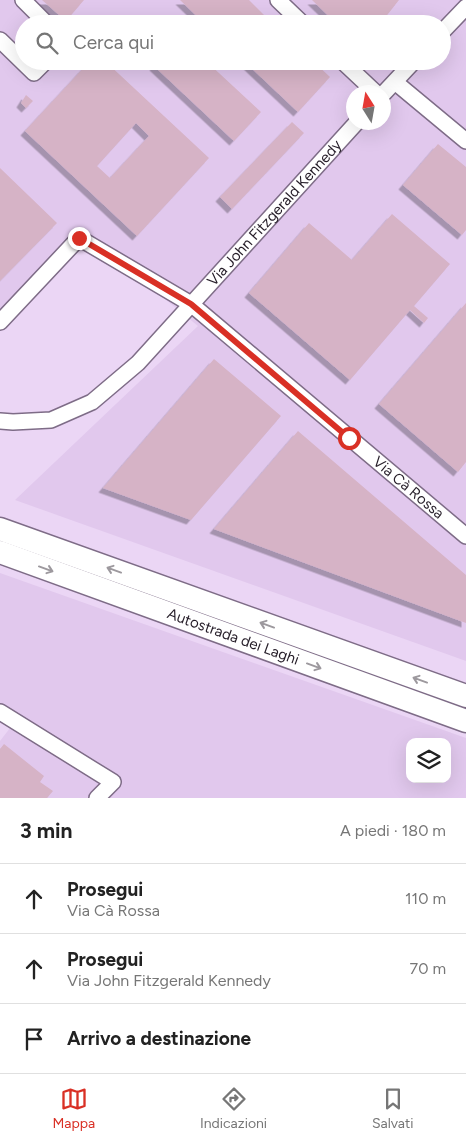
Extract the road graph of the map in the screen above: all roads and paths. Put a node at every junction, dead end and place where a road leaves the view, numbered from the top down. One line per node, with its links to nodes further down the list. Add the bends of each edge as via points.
1 (22, 0): 4 (street)
2 (278, 0): 5 (street)
3 (466, 7): 6 (street)
4 (38, 15)
5 (294, 15)
6 (451, 23)
7 (0, 40): 8 (street)
8 (15, 55)
9 (352, 70): 12 (street)
10 (406, 70): 11 (street)
11 (395, 82): 13 (street); 15 (street)
12 (368, 85)
13 (391, 86)
14 (350, 130): 16 (street, Via John Fitzgerald Kennedy)
15 (466, 141)
16 (191, 304): 17 (street, via 79,238); 18 (street, Via John Fitzgerald Kennedy, via 138,363 92,402 51,420); 20 (street, Via Cà Rossa)
17 (0, 322)
18 (0, 420)
19 (0, 529): 22 (highway, Autostrada dei Laghi, one-way to 19)
20 (466, 536)
21 (0, 552): 24 (highway, Autostrada dei Laghi, one-way to 24)
22 (466, 696)
23 (0, 712): 25 (street, via 113,782)
24 (466, 721)
25 (97, 798)

